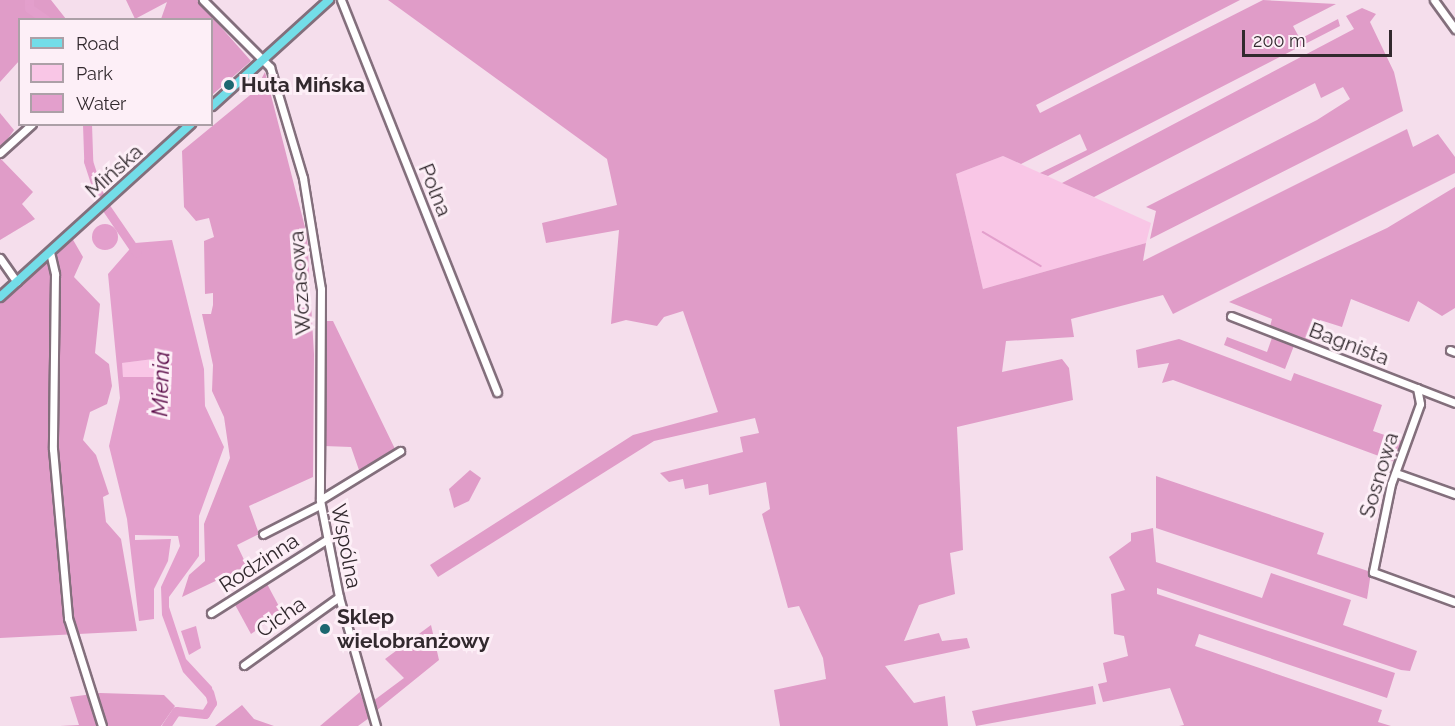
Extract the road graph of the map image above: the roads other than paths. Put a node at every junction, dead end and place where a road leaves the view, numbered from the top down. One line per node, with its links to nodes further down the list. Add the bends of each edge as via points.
1 (202, 0): 6 (street, Wczasowa)
2 (329, 0): 6 (main road)
3 (341, 0): 17 (street, Polna)
4 (1434, 0): 5 (street)
5 (1455, 29)
6 (263, 62): 7 (main road); 21 (street, Wczasowa, via 276,79 316,242)
7 (213, 105)
8 (30, 126): 10 (street)
9 (189, 126): 11 (main road, Mińska)
10 (0, 153)
11 (50, 252): 13 (main road, Mińska); 30 (street, via 56,274 53,449 71,637)
12 (0, 258): 13 (street)
13 (17, 282): 14 (main road, Mińska)
14 (0, 297)
15 (1231, 316): 16 (street, Bagnista)
16 (1417, 388): 18 (street, Bagnista); 20 (street, Sosnowa, via 1420,404)
17 (497, 392)
18 (1455, 403)
19 (400, 451): 23 (street)
20 (1396, 473): 22 (street); 27 (street, Sosnowa, via 1373,572)
21 (319, 476): 23 (street, Wspólna)
22 (1455, 494)
23 (320, 502): 24 (street); 25 (street, Wspólna)
24 (263, 534)
25 (326, 540): 26 (street, Wspólna); 28 (street, Rodzinna)
26 (339, 597): 29 (street, Cicha); 31 (street, Wspólna)
27 (1455, 602)
28 (211, 613)
29 (244, 664)
30 (102, 726)
31 (376, 726)

